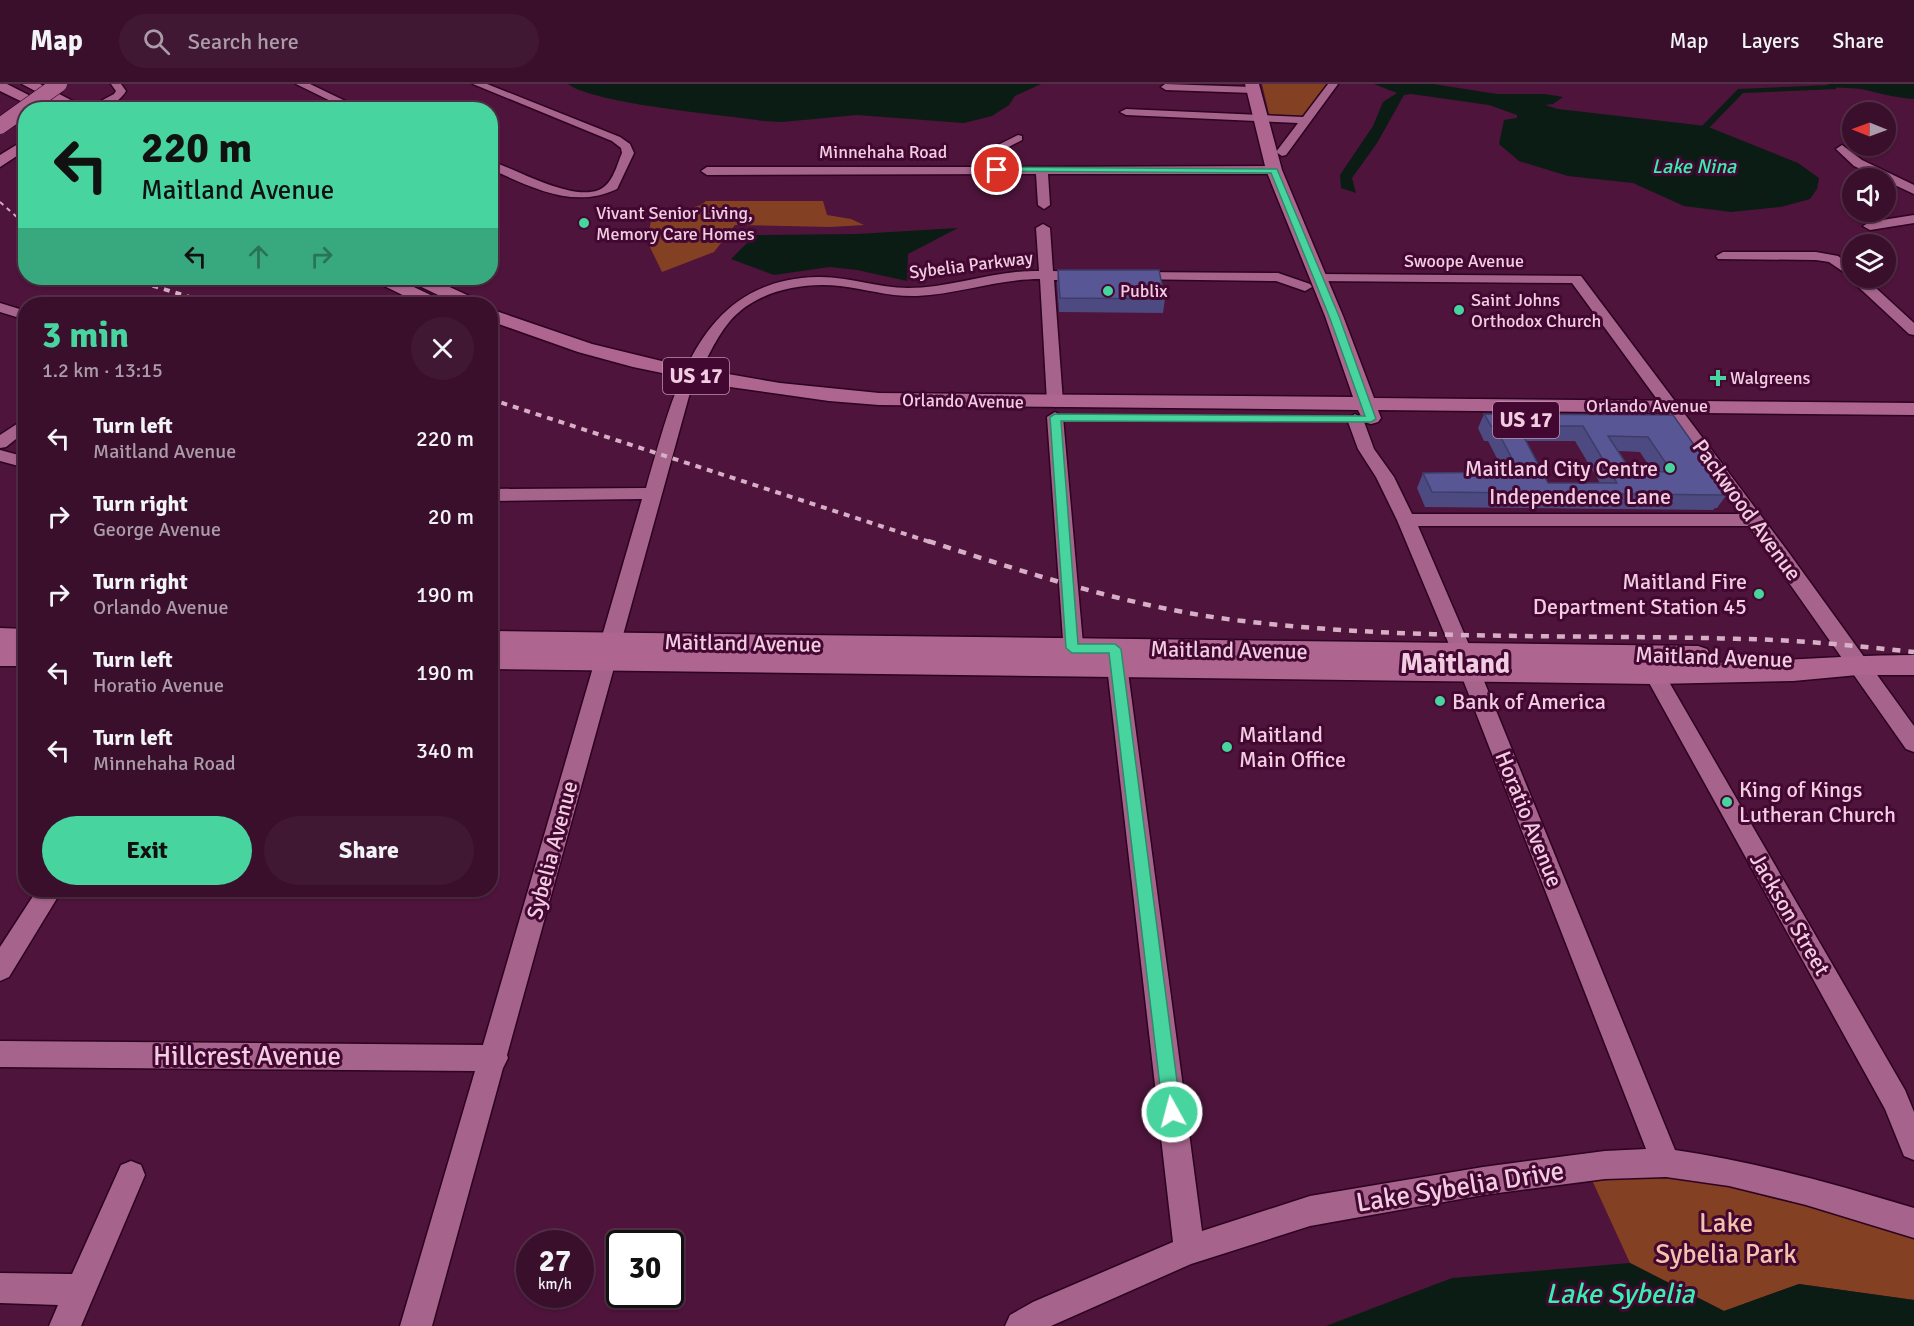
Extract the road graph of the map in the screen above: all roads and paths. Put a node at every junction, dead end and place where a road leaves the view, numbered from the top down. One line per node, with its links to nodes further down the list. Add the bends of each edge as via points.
1 (29, 84): 14 (main road)
2 (60, 84): 12 (main road, bridge)
3 (69, 84): 13 (main road)
4 (116, 84): 15 (street, via 121,92)
5 (301, 84): 16 (street)
6 (478, 84): 29 (street, via 616,139 626,146 628,153 613,186 595,194 556,191)
7 (1333, 84): 20 (street)
8 (0, 86): 11 (main road)
9 (1166, 87): 10 (street)
10 (1246, 87): 19 (main road, Horatio Avenue)
11 (33, 102)
12 (34, 102)
13 (45, 102)
14 (66, 102)
15 (106, 102)
16 (340, 102)
17 (1126, 112): 19 (street)
18 (18, 113): 22 (main road, bridge)
19 (1254, 118): 20 (street); 32 (main road, Horatio Avenue)
20 (1304, 120): 26 (street)
21 (18, 122): 23 (main road)
22 (0, 126)
23 (0, 134)
24 (1018, 138): 30 (street, via 996,149)
25 (18, 149): 28 (main road)
26 (1282, 152)
27 (1850, 156): 34 (street)
28 (0, 162)
29 (498, 167)
30 (1013, 170): 31 (street, Minnehaha Road); 33 (street, Minnehaha Road)
31 (1042, 170): 32 (street, Minnehaha Road); 35 (street)
32 (1267, 170): 40 (main road, Horatio Avenue); 46 (main road, Horatio Avenue)
33 (707, 171)
34 (1914, 190)
35 (1044, 205)
36 (1914, 219): 37 (street)
37 (1870, 226)
38 (1043, 228): 42 (street)
39 (1723, 256): 41 (street, via 1816,256 1833,259)
40 (1296, 265): 45 (street, via 1290,273); 46 (main road, Horatio Avenue)
41 (1842, 266)
42 (1045, 276): 43 (street); 58 (street, Sybelia Parkway, via 1007,276 907,292 830,281 786,285 751,299 725,318); 60 (street)
43 (1097, 276)
44 (1119, 276): 45 (street, Swoope Avenue)
45 (1278, 277): 46 (street, Swoope Avenue)
46 (1313, 279): 47 (street, Swoope Avenue); 61 (main road, Horatio Avenue)
47 (1576, 279): 62 (street, Packwood Avenue)
48 (396, 285): 51 (main road)
49 (432, 285): 52 (main road)
50 (1868, 288): 56 (street)
51 (420, 297)
52 (456, 297)
53 (0, 307): 54 (street)
54 (18, 313)
55 (498, 317): 58 (main road, Orlando Avenue / US 17)
56 (1914, 331)
57 (498, 335): 58 (main road, Orlando Avenue / US 17, via 576,363)
58 (687, 382): 60 (main road, Orlando Avenue / US 17); 66 (street, Sybelia Avenue)
59 (1914, 409): 62 (main road, Orlando Avenue / US 17)
60 (1055, 410): 61 (main road, Orlando Avenue / US 17); 77 (street)
61 (1360, 411): 62 (main road, Orlando Avenue / US 17); 68 (street, Horatio Avenue, via 1366,449)
62 (1676, 414): 63 (main road, Orlando Avenue / US 17); 69 (street, Packwood Avenue)
63 (1914, 424)
64 (0, 455): 65 (street)
65 (18, 461)
66 (652, 493): 67 (street); 73 (street, Sybelia Avenue)
67 (499, 494)
68 (1406, 520): 69 (street, Independence Lane); 79 (street, Horatio Avenue)
69 (1755, 520): 81 (street, Packwood Avenue)
70 (0, 638): 71 (main road)
71 (18, 638)
72 (498, 641): 73 (main road, Maitland Avenue)
73 (608, 650): 76 (main road, Maitland Avenue); 77 (main road, Maitland Avenue); 87 (street, Sybelia Avenue)
74 (0, 656): 75 (main road)
75 (18, 657)
76 (498, 658)
77 (1073, 658): 78 (main road, Maitland Avenue)
78 (1116, 659): 79 (main road, Maitland Avenue); 92 (street)
79 (1467, 663): 80 (main road, Maitland Avenue); 89 (street, Horatio Avenue)
80 (1648, 664): 81 (main road, Maitland Avenue, via 1793,671); 88 (street, Jackson Street, via 1895,1100)
81 (1858, 665): 82 (main road, Maitland Avenue); 83 (street, Packwood Avenue)
82 (1914, 665)
83 (1914, 743)
84 (46, 897): 85 (street)
85 (0, 969)
86 (0, 1054): 87 (street, Hillcrest Avenue)
87 (495, 1058): 96 (street, Sybelia Avenue)
88 (1914, 1146)
89 (1666, 1163): 91 (street, Lake Sybelia Drive, via 1729,1172 1806,1190); 92 (street, Lake Sybelia Drive, via 1605,1165 1506,1178 1310,1211)
90 (131, 1175): 94 (street)
91 (1914, 1223)
92 (1189, 1250): 97 (street, Lake Sybelia Drive)
93 (0, 1288): 94 (street)
94 (81, 1290): 95 (street)
95 (65, 1326)
96 (416, 1326)
97 (1021, 1326)

